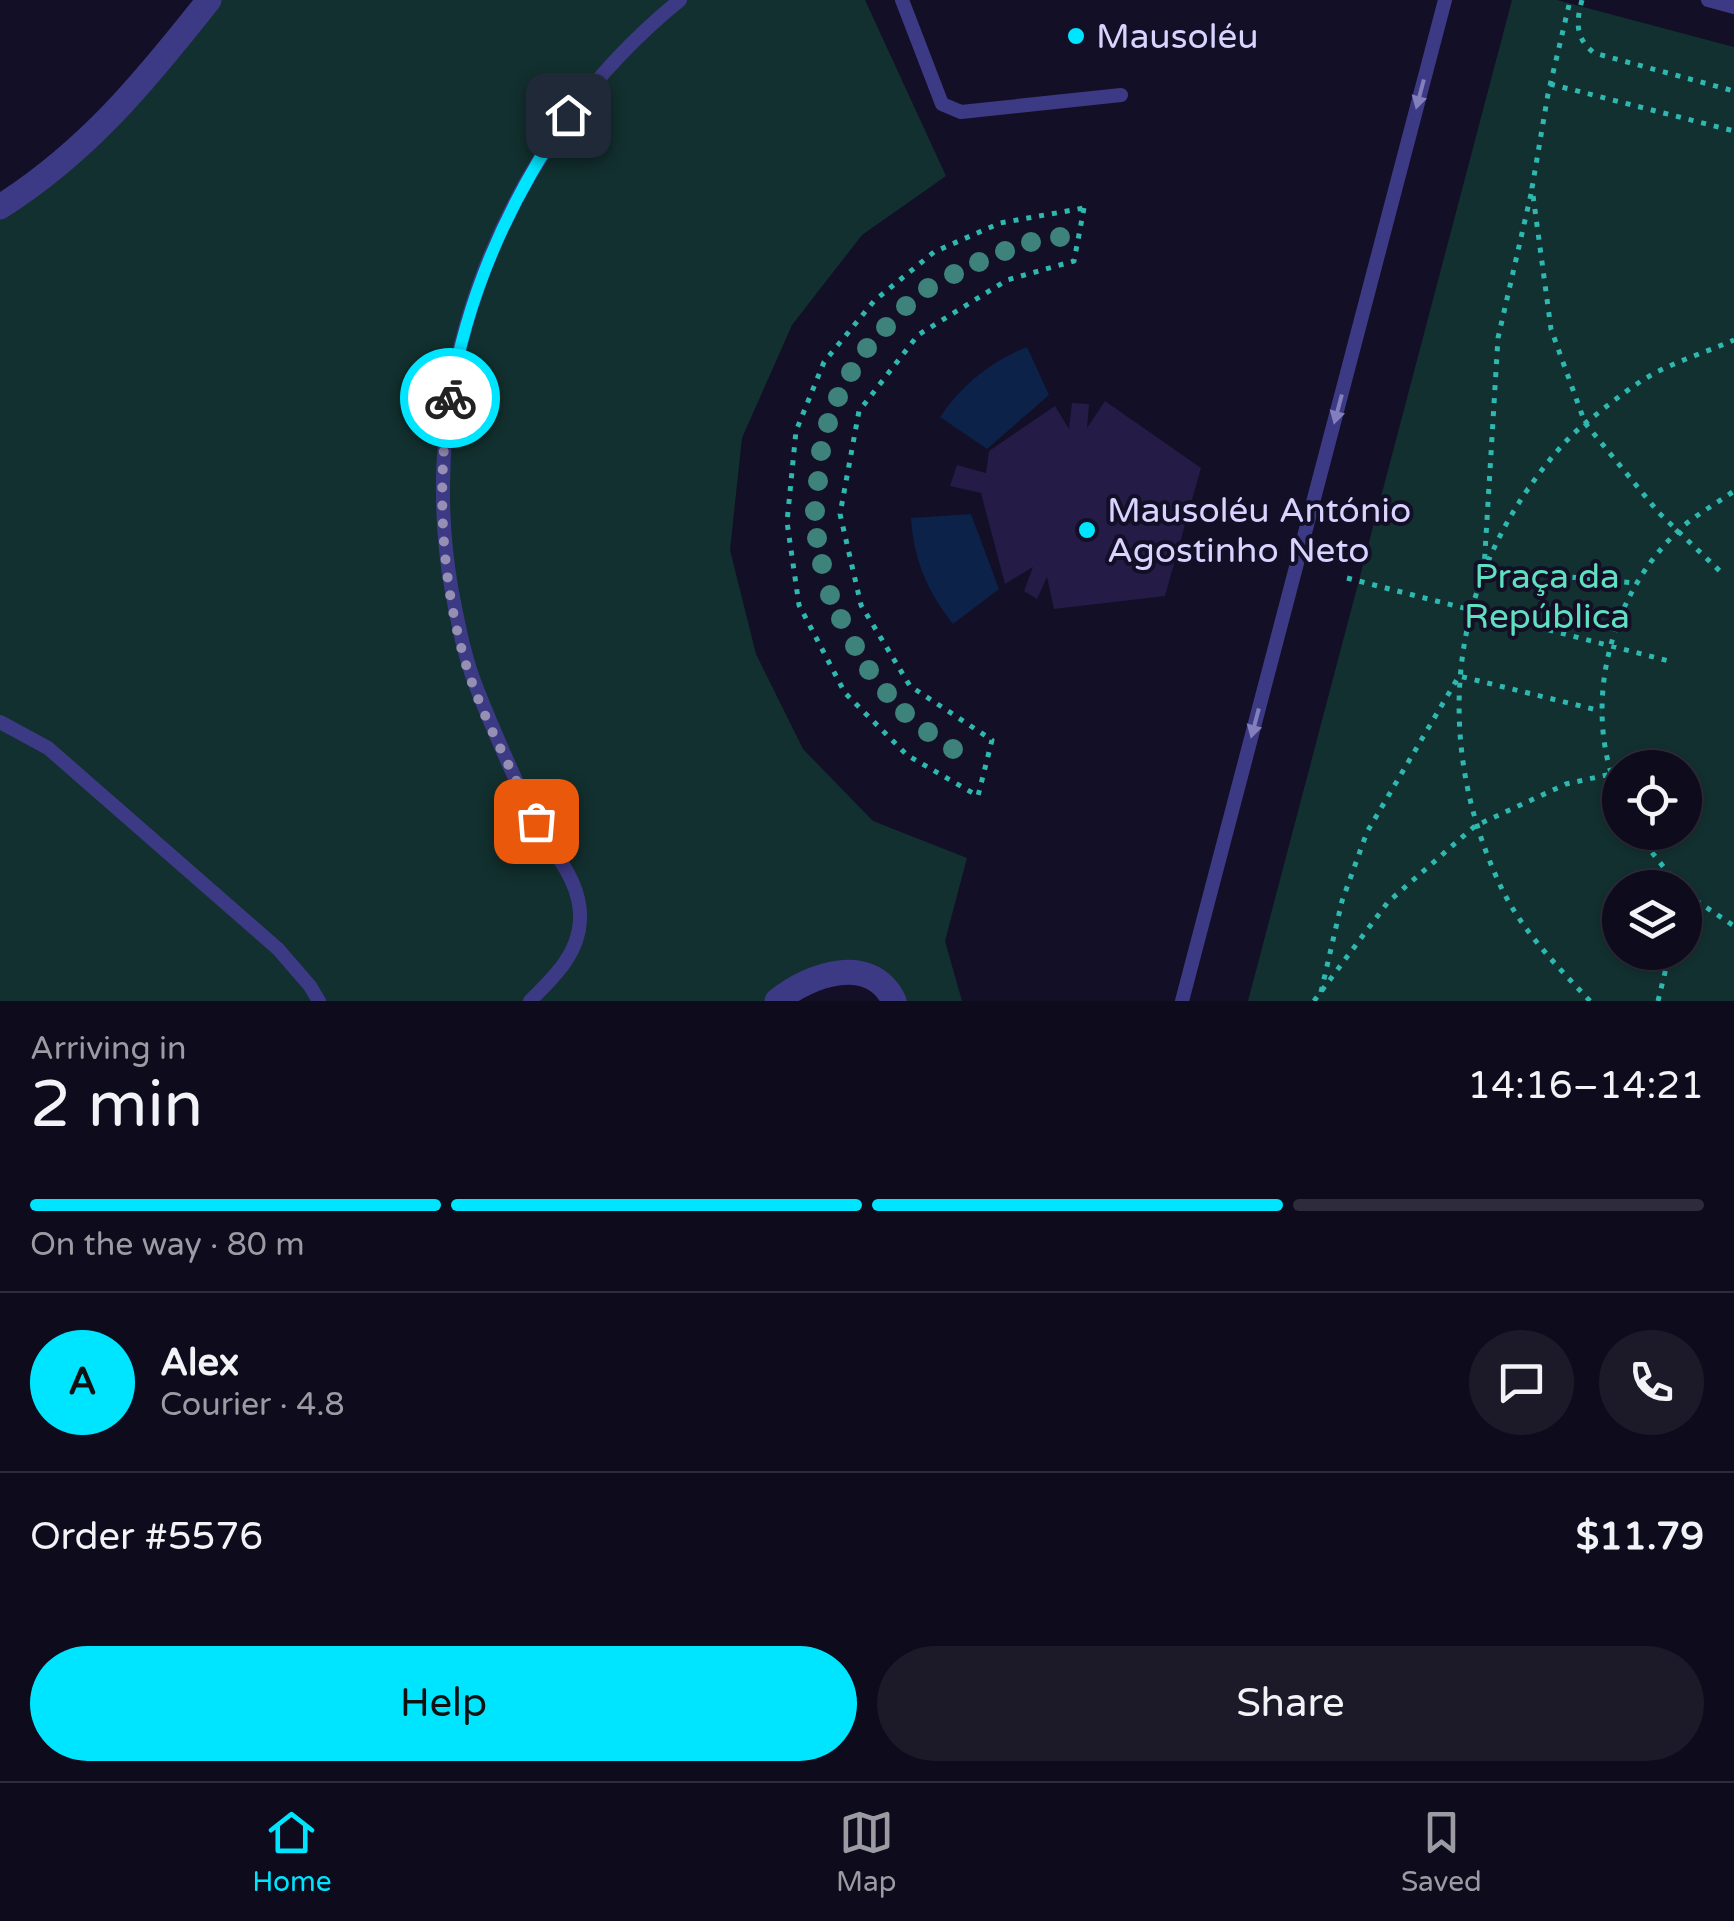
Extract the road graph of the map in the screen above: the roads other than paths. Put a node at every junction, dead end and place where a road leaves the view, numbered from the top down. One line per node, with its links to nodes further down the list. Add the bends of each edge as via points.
1 (209, 0): 8 (street, via 124,105 44,179)
2 (680, 0): 11 (lane, via 584,93 537,161 494,246 460,340 442,449 445,553 464,659 536,821 576,886 580,919 574,948)
3 (902, 0): 7 (lane, via 950,110)
4 (1445, 0): 14 (lane, one-way to 14)
5 (1708, 0): 6 (lane)
6 (1734, 6)
7 (1121, 94)
8 (0, 208)
9 (0, 722): 10 (lane, via 48,748 235,911 278,949)
10 (319, 1001)
11 (530, 1001)
12 (777, 1001): 13 (street, via 851,970 874,976)
13 (894, 1001)
14 (1182, 1001)

